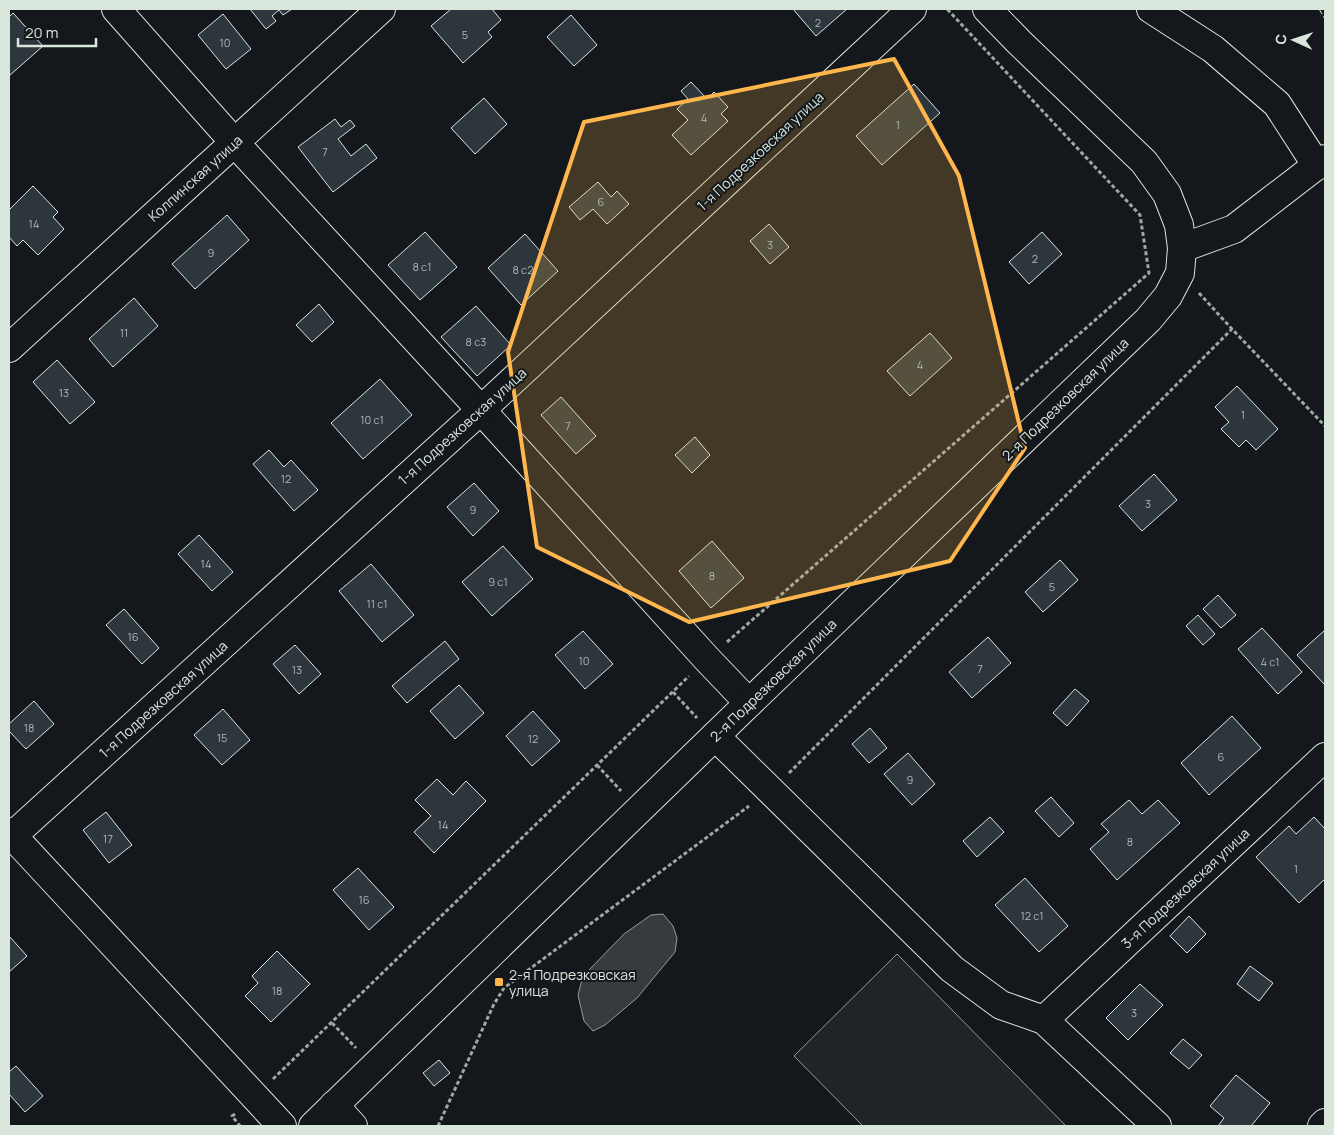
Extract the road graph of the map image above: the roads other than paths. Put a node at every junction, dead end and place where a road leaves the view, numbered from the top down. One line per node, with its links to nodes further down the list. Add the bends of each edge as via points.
1 (116, 9): 6 (street)
2 (381, 9): 6 (street, Колпинская улица)
3 (912, 9): 10 (street, 1-я Подрезковская улица)
4 (987, 9): 8 (street, via 1144,162 1167,194 1179,224)
5 (1151, 9): 7 (street, via 1213,49 1277,104)
6 (234, 142): 9 (street, Колпинская улица); 10 (street)
7 (1321, 162): 8 (street)
8 (1176, 272): 11 (street, 2-я Подрезковская улица, via 1148,320)
9 (9, 348)
10 (481, 410): 11 (street); 14 (street, 1-я Подрезковская улица)
11 (749, 703): 12 (street, 2-я Подрезковская улица)
12 (715, 736): 15 (street, via 952,969 1001,1005); 16 (street, 2-я Подрезковская улица)
13 (1325, 757): 15 (street, 3-я Подрезковская улица)
14 (10, 836): 18 (street)
15 (1044, 1020): 21 (street)
16 (334, 1105): 19 (street, 2-я Подрезковская улица); 20 (street)
17 (1325, 1123): 22 (street)
18 (282, 1126)
19 (313, 1126)
20 (353, 1126)
21 (1157, 1126)
22 (1322, 1126)

